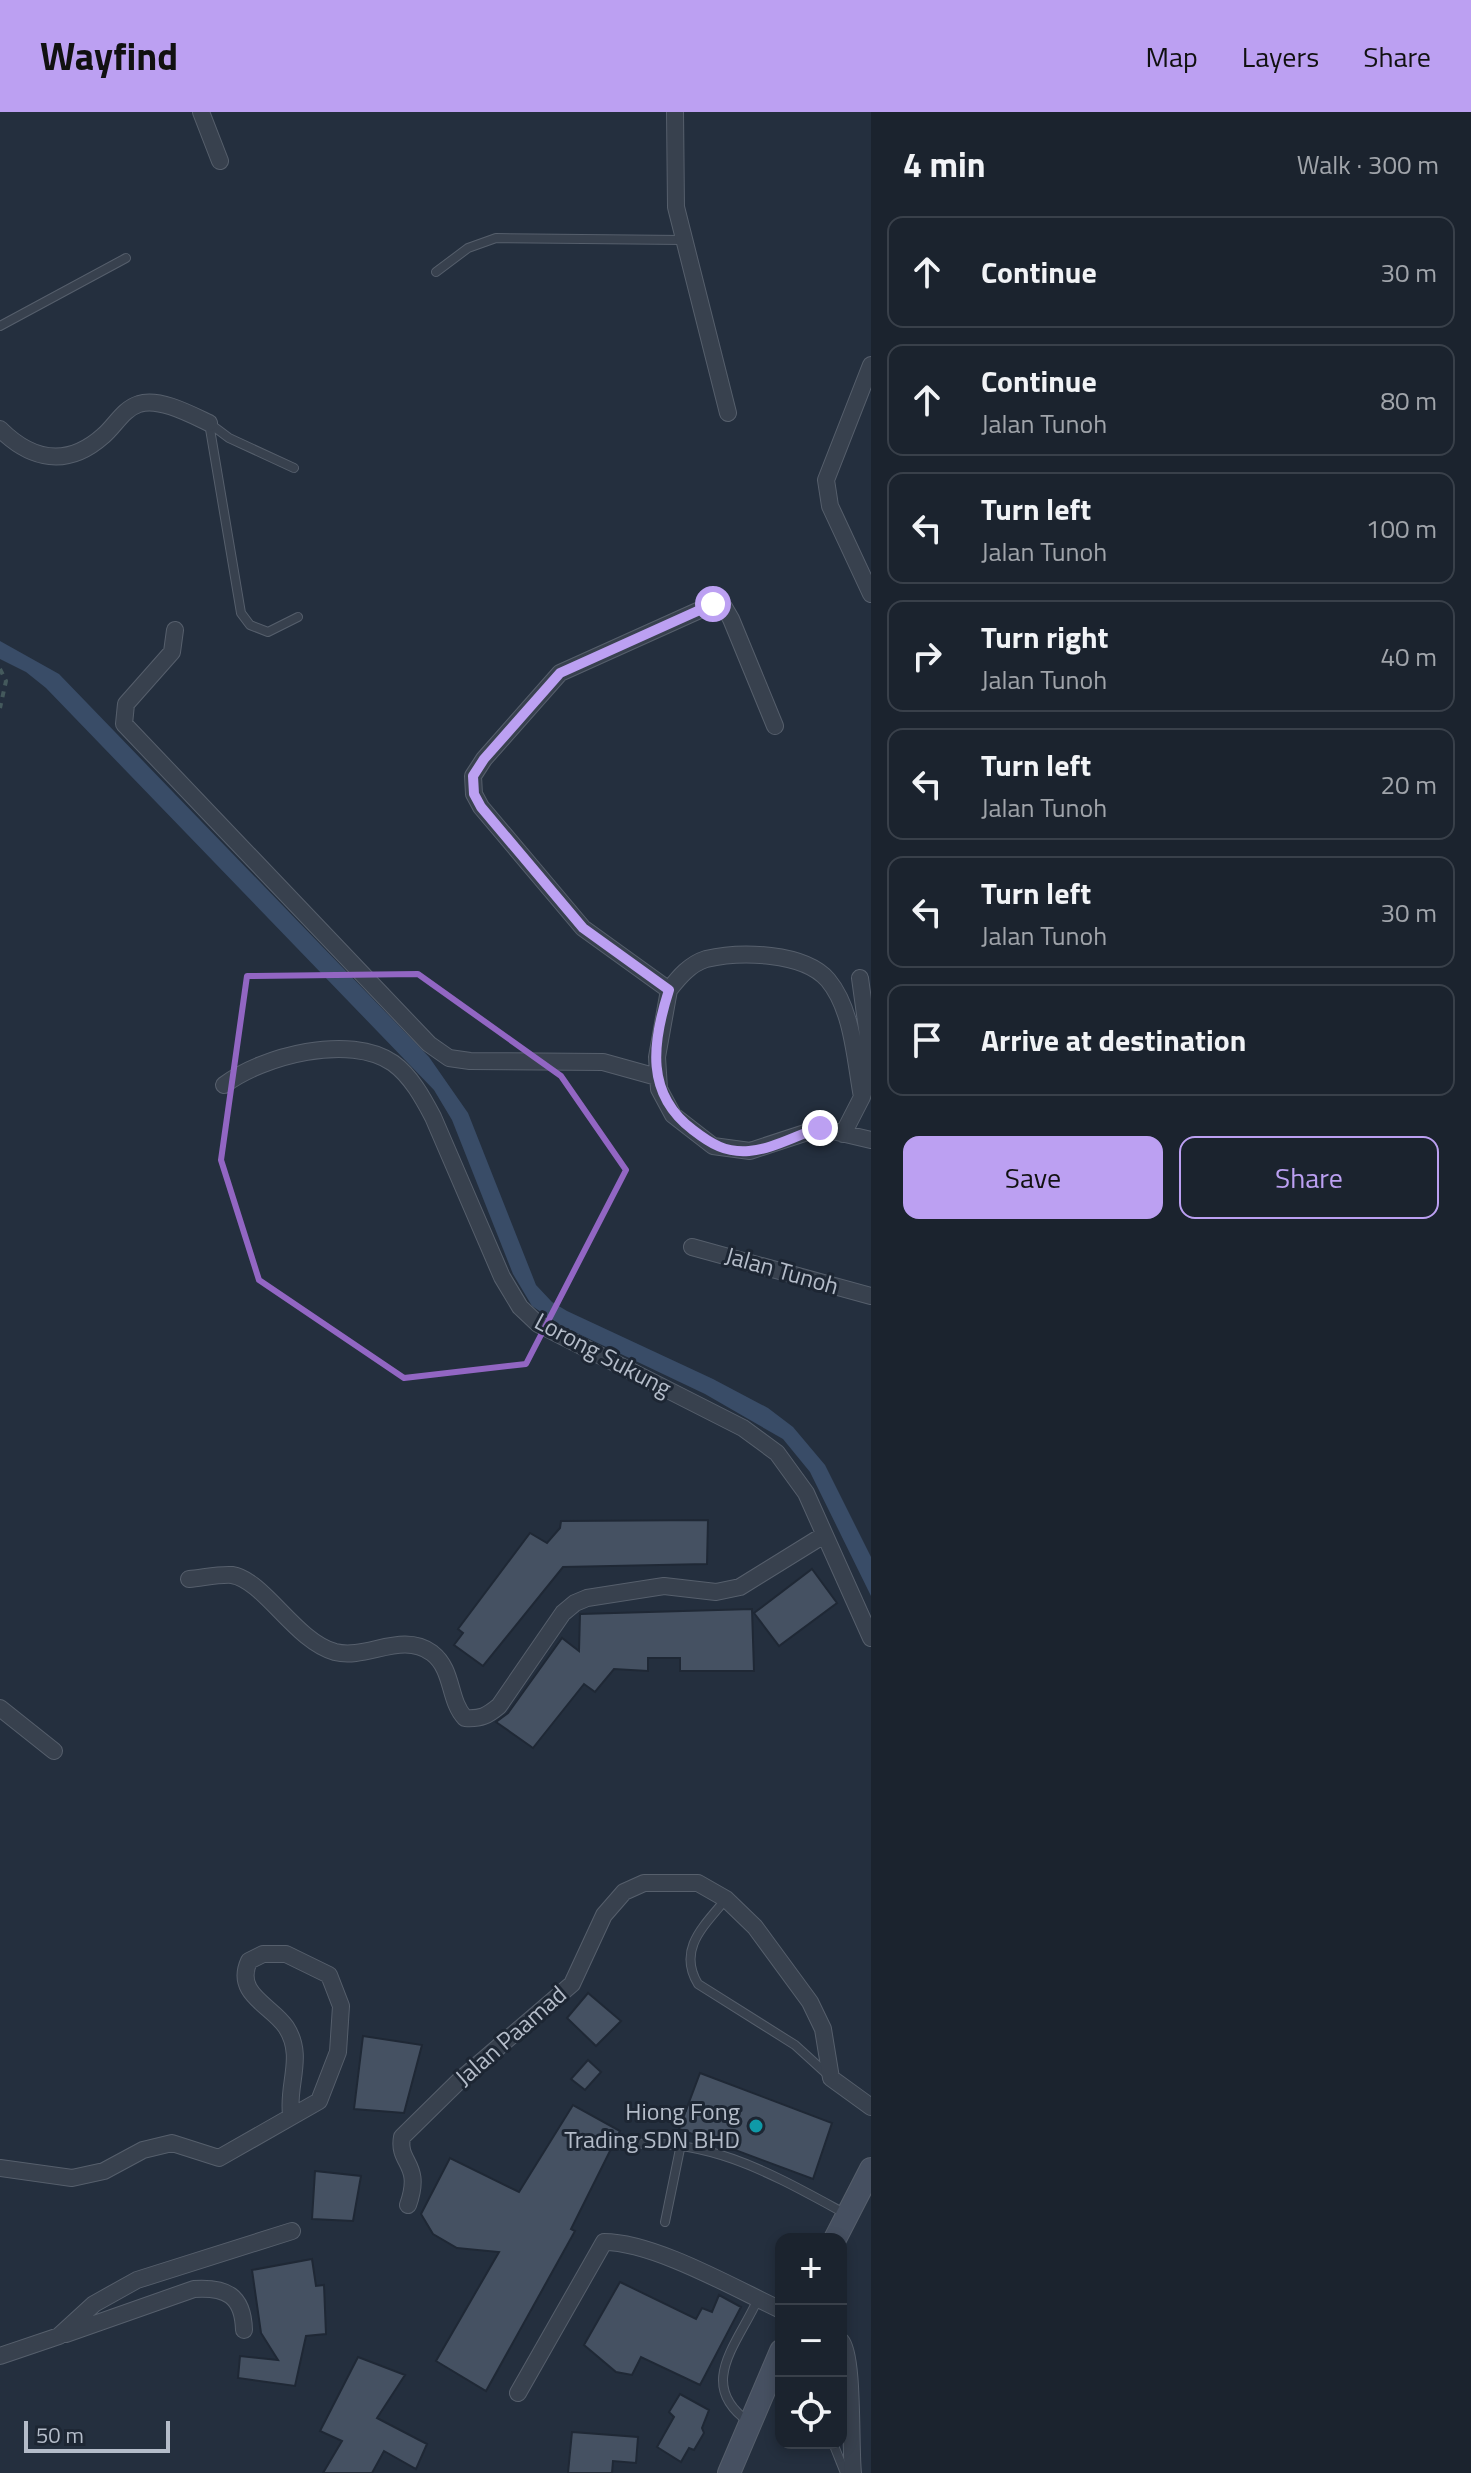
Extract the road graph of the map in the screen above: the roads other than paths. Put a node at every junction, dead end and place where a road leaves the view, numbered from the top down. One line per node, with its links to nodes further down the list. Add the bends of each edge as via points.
1 (201, 112): 3 (street)
2 (675, 112): 4 (street, via 676,207)
3 (220, 161)
4 (682, 240): 6 (lane, via 496,238 468,248); 9 (street)
5 (126, 258): 7 (lane)
6 (436, 272)
7 (0, 326)
8 (871, 365): 13 (street, via 826,480 830,506)
9 (728, 413)
10 (209, 423): 11 (street, via 178,410 138,404 101,438 51,457 25,450); 12 (lane); 14 (lane, via 241,613 250,625 268,632)
11 (0, 429)
12 (294, 468)
13 (871, 594)
14 (298, 617)
15 (175, 630): 21 (street, via 172,652 126,704 124,724 429,1044 449,1058 603,1062)
16 (775, 726): 18 (street, via 724,607 713,604 560,673 473,776 474,794 496,828 583,928)
17 (860, 978): 19 (street)
18 (669, 990): 21 (street); 23 (street, via 686,970 705,959 762,955 800,960 828,980 846,1016)
19 (871, 1058)
20 (871, 1066): 23 (street)
21 (657, 1077): 24 (street, via 673,1115 713,1146 750,1151 820,1128)
22 (224, 1085): 28 (street, Lorong Sukung, via 253,1066 308,1051 376,1054 394,1064 433,1117 520,1307 538,1324 743,1428 777,1453 806,1493)
23 (862, 1097): 24 (street)
24 (843, 1134): 25 (street)
25 (871, 1140)
26 (692, 1247): 27 (street, Jalan Tunoh)
27 (871, 1296)
28 (824, 1535): 29 (street, via 740,1587 716,1592 664,1586 575,1603 499,1706 477,1718 465,1718 459,1711 447,1673 429,1651 394,1645 335,1652 314,1643 248,1582 233,1575); 30 (street, Lorong Sukung)
29 (189, 1579)
30 (866, 1609): 31 (street, Lorong Sukung)
31 (871, 1638)
32 (0, 1708): 33 (street)
33 (54, 1751)
34 (726, 1899): 35 (street, Jalan Paamad, via 755,1927 810,2002 823,2029); 35 (lane, via 698,1933 688,1960 690,1971 698,1984 795,2045); 42 (street, Jalan Paamad, via 698,1883 681,1881 644,1883 624,1892 604,1915 572,1984 402,2137 400,2147 415,2176)
35 (831, 2078): 36 (street)
36 (871, 2107)
37 (291, 2114): 37 (street, via 295,2050 286,2027 247,1989 245,1969 263,1954 286,1954 329,1975 341,2006 338,2052 319,2101 304,2113); 40 (street, via 219,2158 172,2143 72,2178)
38 (681, 2144): 39 (lane); 43 (lane, via 775,2175); 44 (lane)
39 (622, 2145)
40 (0, 2168)
41 (871, 2169): 43 (main road)
42 (408, 2205)
43 (846, 2214): 46 (main road)
44 (665, 2222)
45 (292, 2231): 50 (street, via 137,2280 101,2298)
46 (838, 2233)
47 (758, 2299): 48 (street); 54 (street, via 661,2256 604,2242); 55 (lane, via 722,2375 721,2391 732,2410)
48 (775, 2307)
49 (244, 2330): 50 (street, via 239,2301 225,2289 209,2288)
50 (59, 2336): 52 (street)
51 (847, 2350): 59 (street)
52 (0, 2356)
53 (775, 2365): 55 (main road)
54 (518, 2393)
55 (750, 2422): 57 (main road)
56 (835, 2449): 58 (lane)
57 (729, 2473)
58 (845, 2473)
59 (853, 2473)

